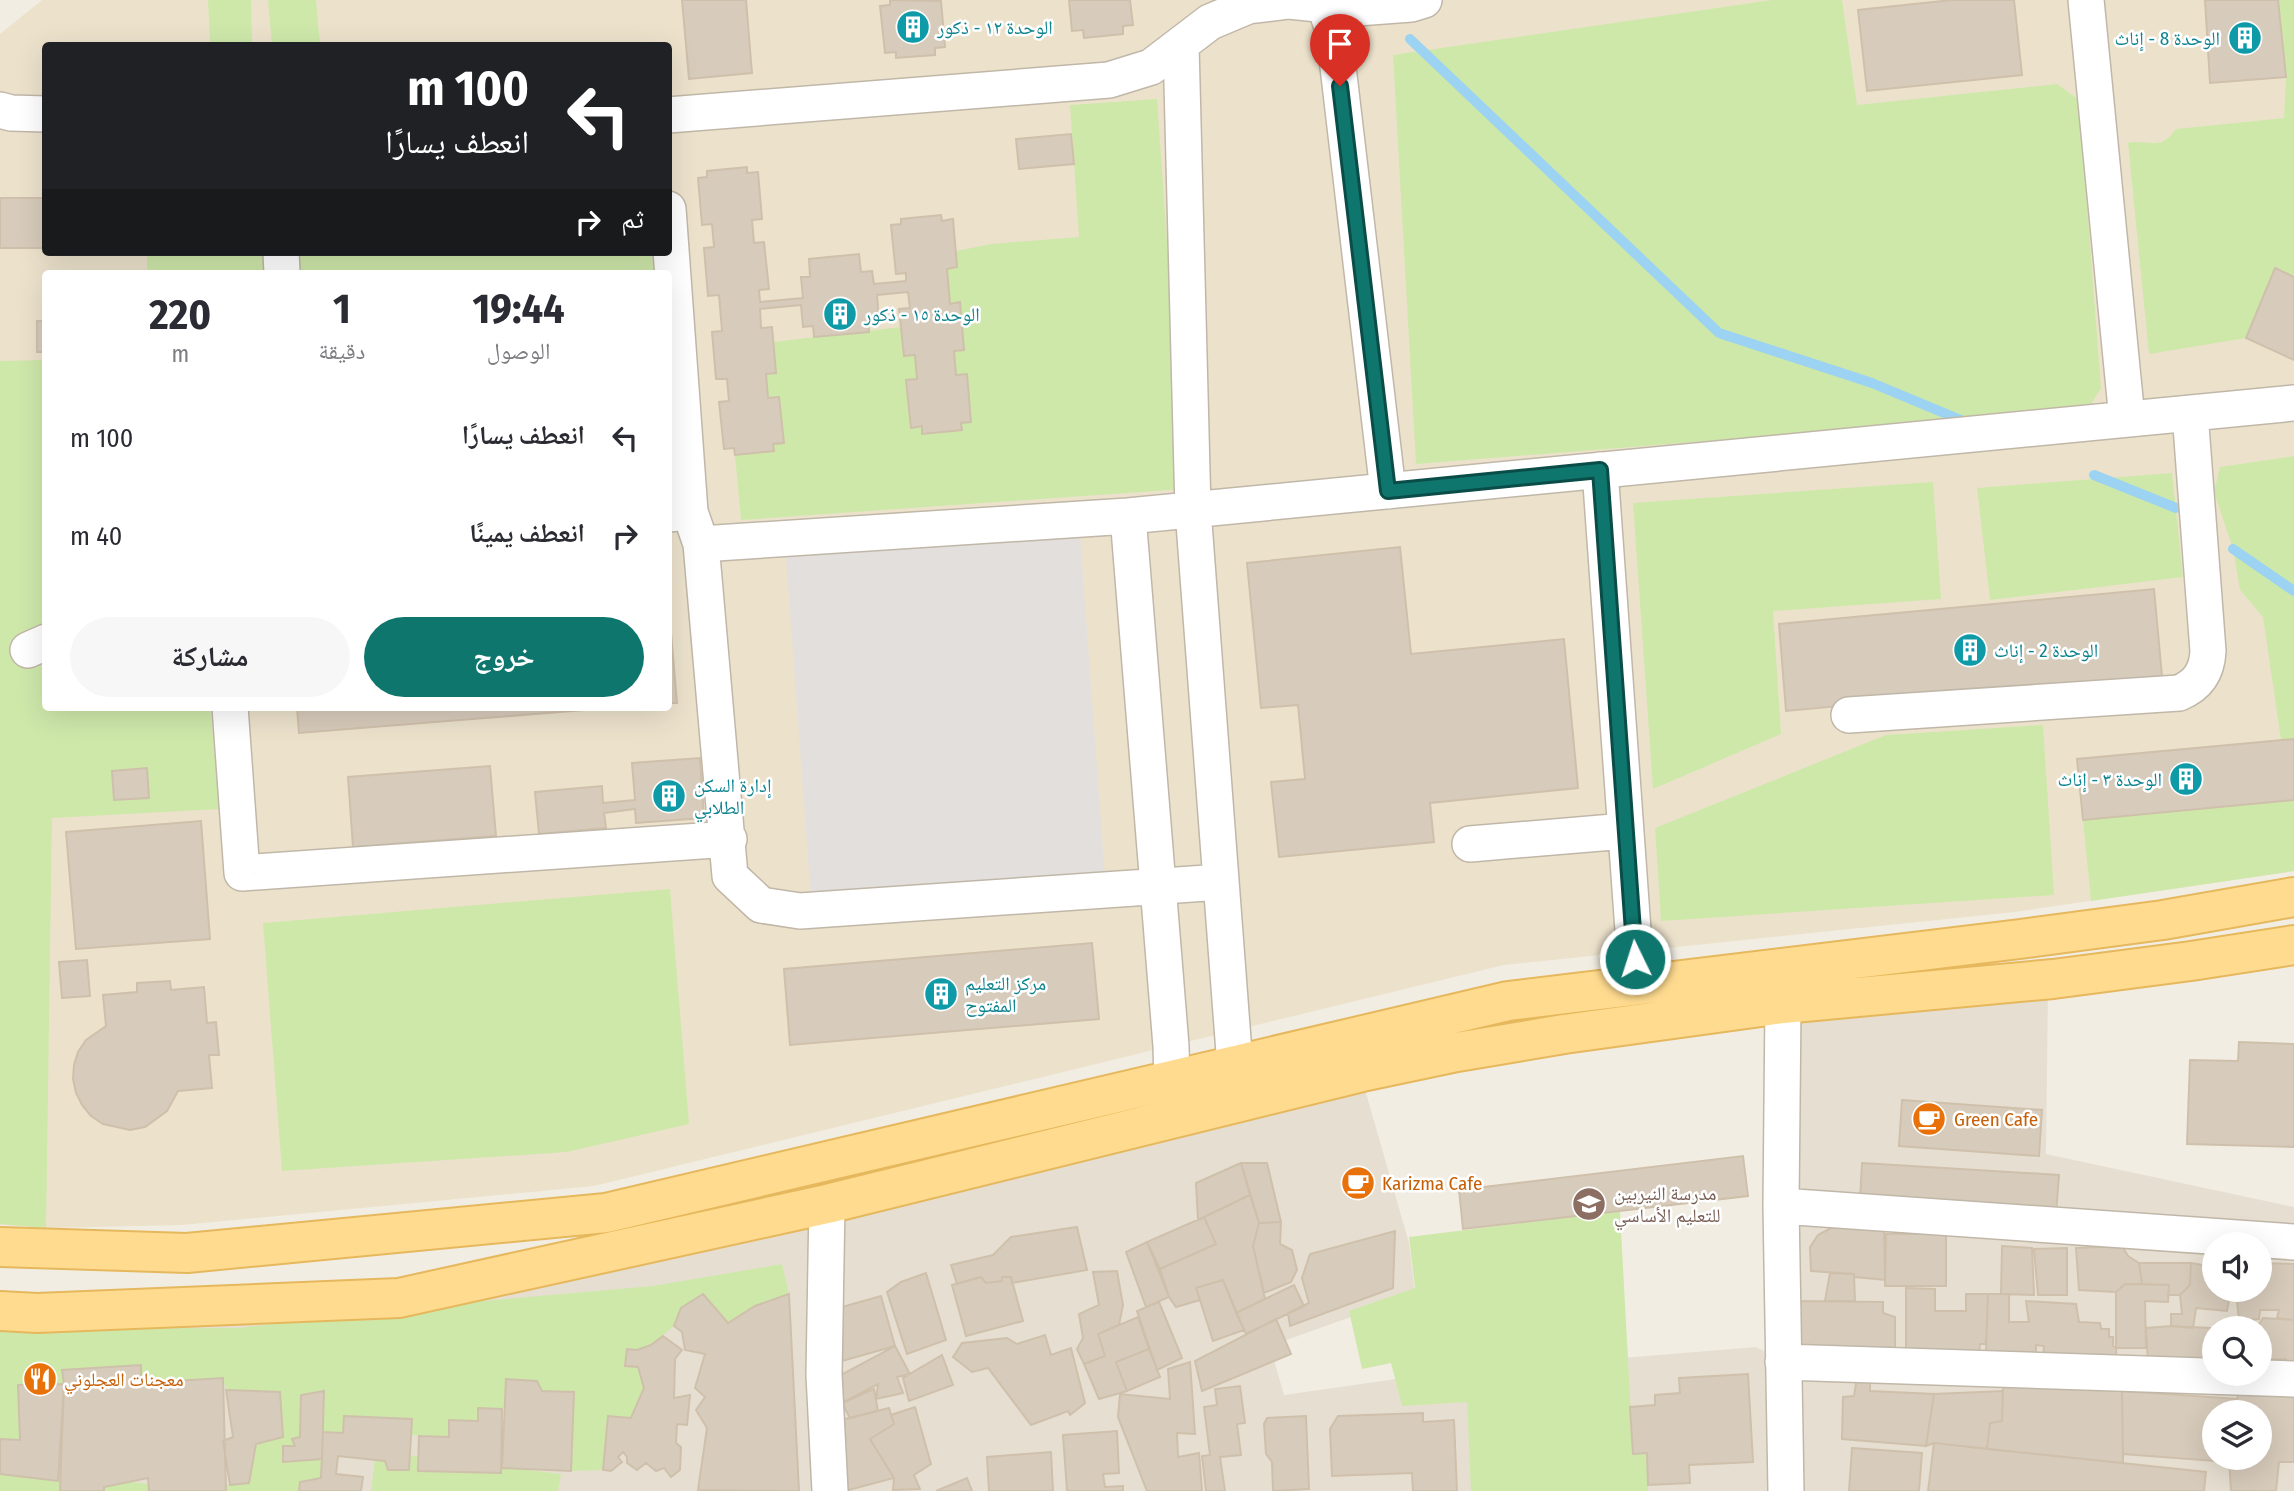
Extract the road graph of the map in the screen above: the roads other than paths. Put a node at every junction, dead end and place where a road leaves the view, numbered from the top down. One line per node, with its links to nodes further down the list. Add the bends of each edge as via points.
1 (1424, 0): 3 (street, via 1411,4)
2 (2087, 0): 11 (street)
3 (1340, 3): 4 (street, via 1289,1 1248,6 1210,22); 13 (street, via 1334,33)
4 (1181, 45): 7 (street, via 1151,67 1109,80); 14 (street)
5 (0, 110): 6 (street)
6 (42, 114)
7 (672, 115)
8 (672, 320): 15 (street)
9 (2294, 403): 10 (street)
10 (2190, 413): 11 (street); 19 (street, via 2208,651 2204,671 2190,688 2166,694)
11 (2127, 419): 12 (street)
12 (1600, 470): 13 (street); 20 (street)
13 (1388, 491): 14 (street)
14 (1193, 510): 16 (street); 23 (street)
15 (679, 513): 17 (street)
16 (1128, 516): 17 (street); 24 (street)
17 (702, 544): 21 (street)
18 (230, 711): 21 (street, via 242,873)
19 (1849, 715)
20 (1625, 831): 22 (street); 27 (street)
21 (729, 839): 24 (street, via 730,876 761,905 800,911)
22 (1470, 844)
23 (1221, 882): 24 (street); 29 (street)
24 (1157, 886): 30 (street)
25 (2294, 897): 27 (main road, via 2046,936)
26 (2294, 945): 28 (main road, via 2053,979)
27 (1637, 986): 29 (main road, via 1508,1001)
28 (1783, 1004): 31 (main road, via 1443,1054); 32 (street)
29 (1235, 1066): 30 (main road)
30 (1172, 1081): 34 (main road, via 606,1213 187,1253)
31 (827, 1204): 35 (main road, via 399,1298); 38 (street, via 824,1375)
32 (1781, 1206): 33 (street); 36 (street)
33 (2294, 1242)
34 (0, 1247)
35 (0, 1311)
36 (1783, 1362): 37 (street); 39 (street)
37 (2294, 1379)
38 (830, 1491)
39 (1786, 1491)

